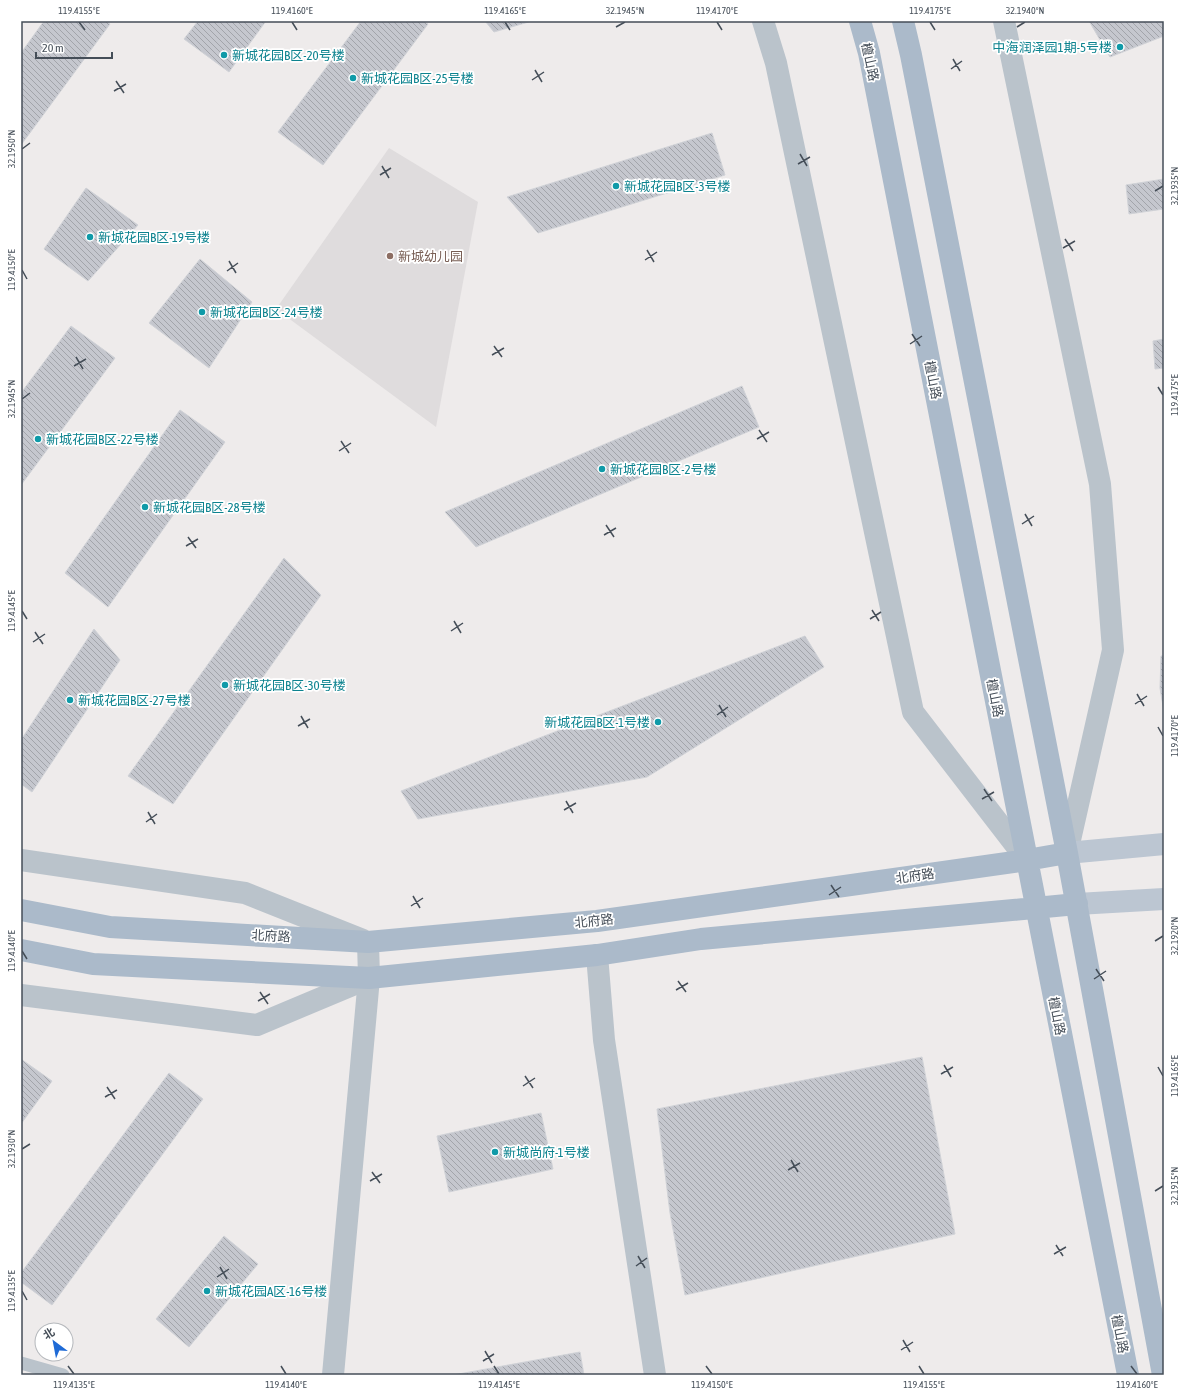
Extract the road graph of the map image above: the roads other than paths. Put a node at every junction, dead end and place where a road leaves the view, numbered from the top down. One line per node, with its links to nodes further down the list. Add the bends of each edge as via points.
1 (763, 21): 8 (street, via 776,63 913,712)
2 (860, 21): 8 (main road, 檀山路, via 869,53)
3 (903, 21): 6 (main road)
4 (1004, 21): 6 (street, via 1100,484 1113,650)
5 (1164, 844): 6 (main road, 北府路)
6 (1067, 853): 8 (main road, 北府路); 10 (main road)
7 (21, 860): 13 (street, via 245,893)
8 (1027, 860): 11 (main road, 檀山路); 13 (main road, 北府路, via 597,921)
9 (1164, 899): 10 (main road)
10 (1077, 904): 11 (main road); 23 (main road)
11 (1036, 907): 15 (main road, via 701,939); 22 (main road, 檀山路)
12 (21, 910): 13 (main road, 北府路, via 110,927)
13 (368, 942): 16 (street)
14 (21, 950): 16 (main road, via 93,964)
15 (597, 955): 16 (main road); 21 (street, via 604,1040)
16 (369, 978): 17 (street, via 257,1025); 20 (street)
17 (21, 995)
18 (21, 1364): 19 (lane)
19 (64, 1375)
20 (333, 1375)
21 (655, 1375)
22 (1128, 1375)
23 (1163, 1375)

